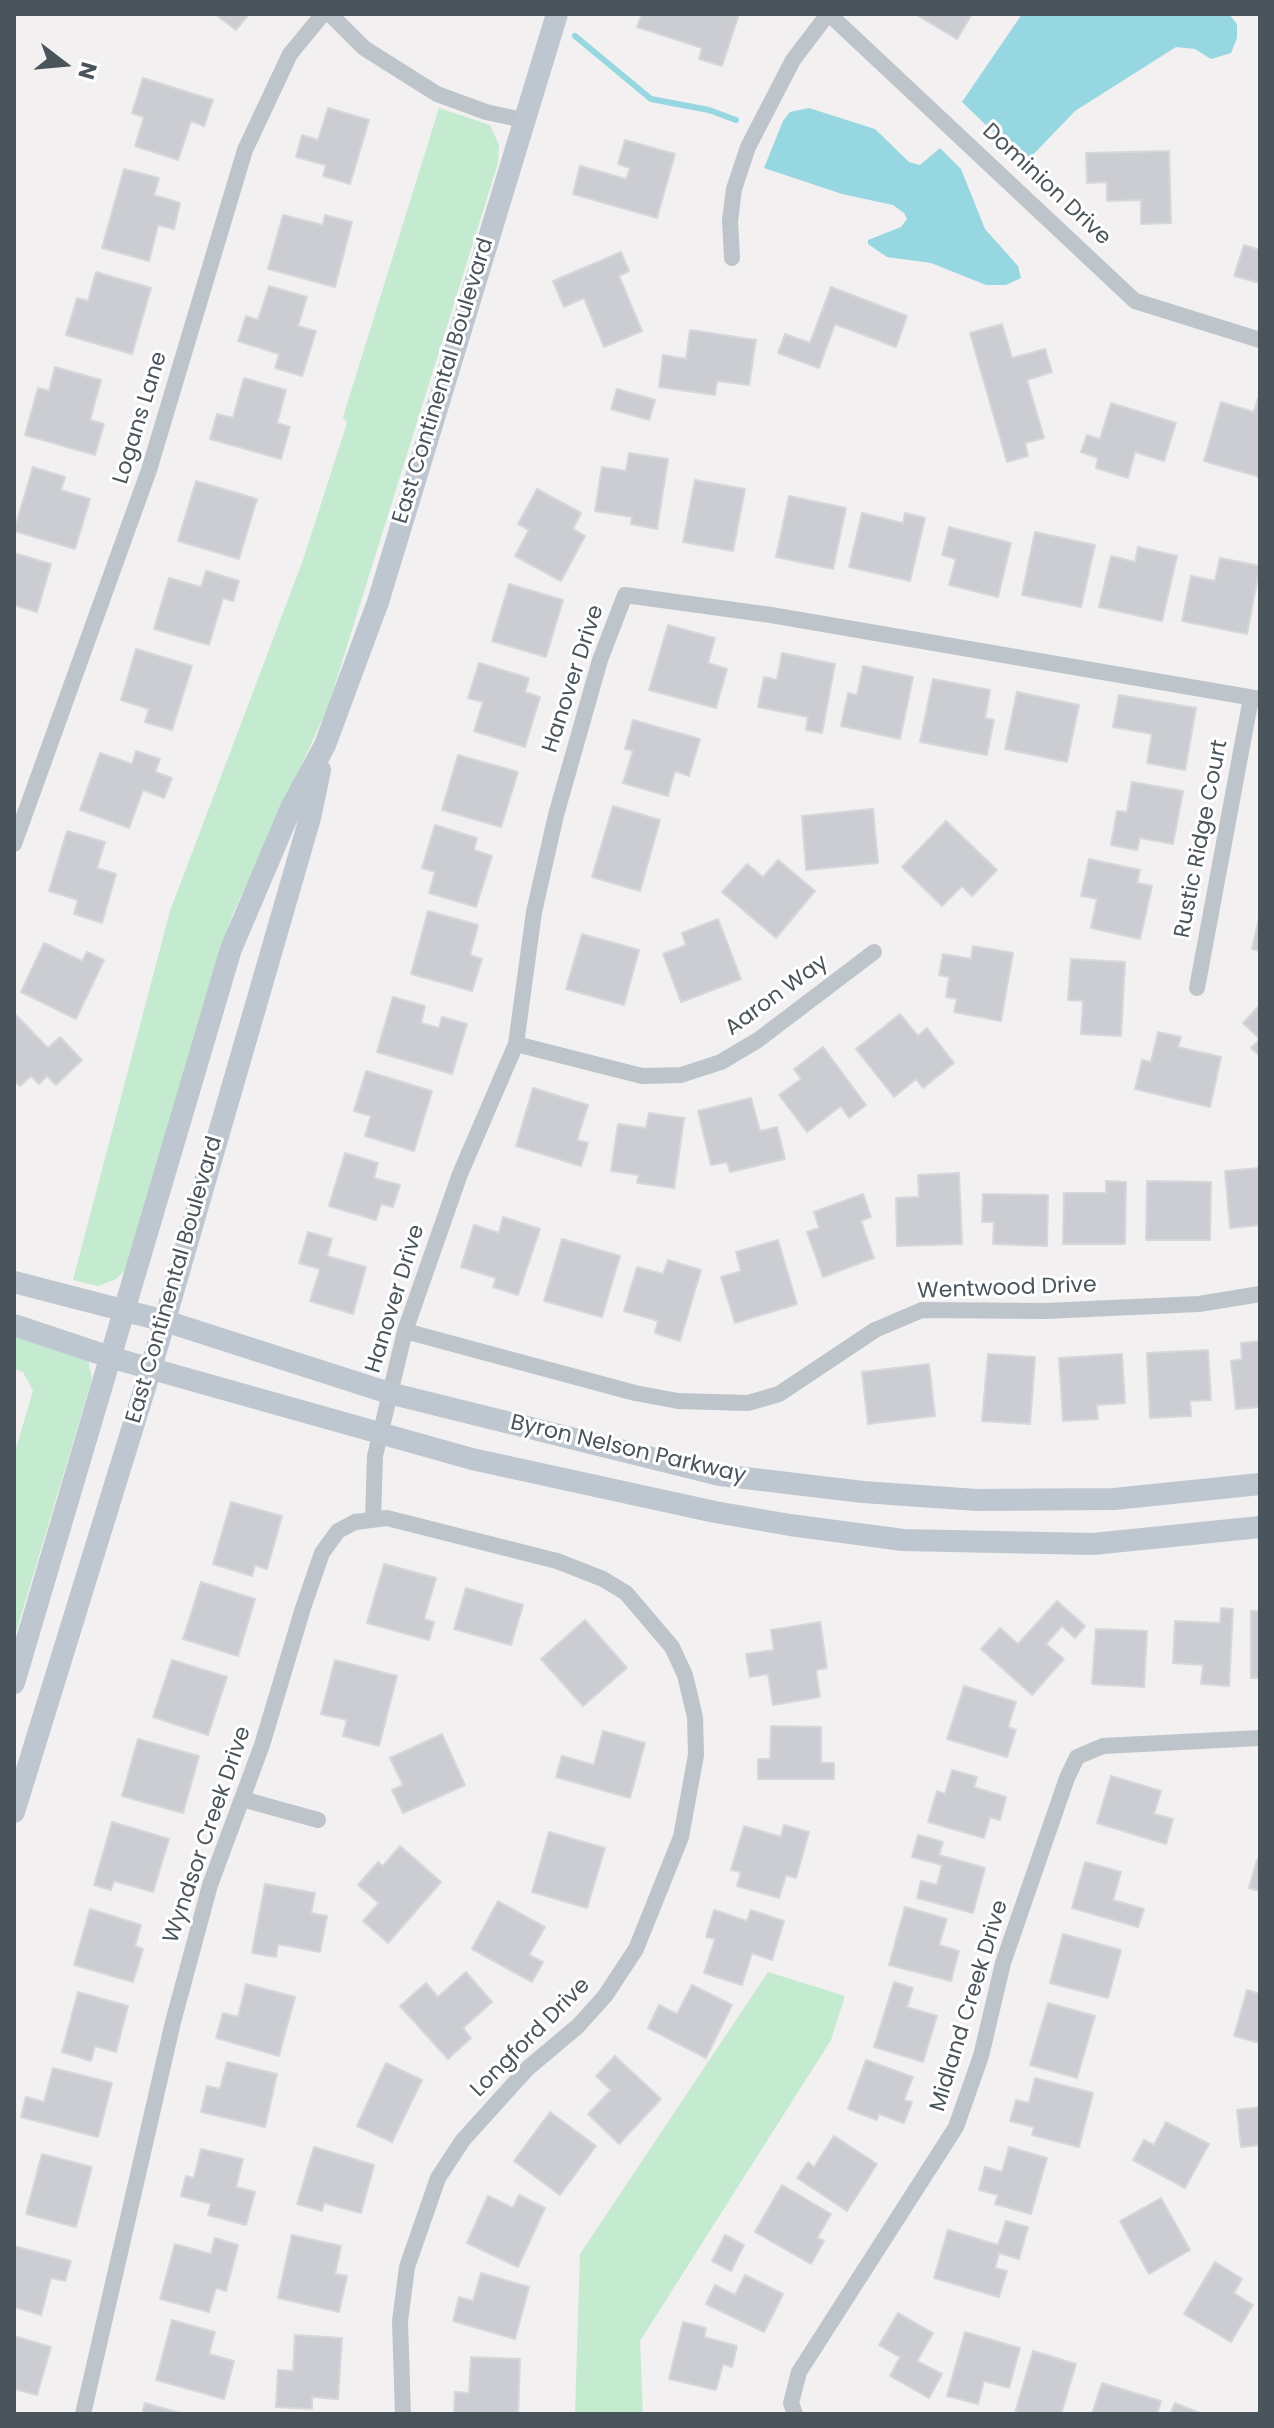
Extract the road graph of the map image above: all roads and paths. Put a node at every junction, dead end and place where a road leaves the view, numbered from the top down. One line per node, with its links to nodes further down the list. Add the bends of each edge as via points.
1 (323, 14): 10 (street, Logans Lane, via 290,54 245,150 149,470)
2 (330, 14): 5 (street, via 364,48 437,94)
3 (557, 14): 5 (main road, East Continental Boulevard)
4 (829, 14): 6 (street, via 793,60 748,147 734,189); 7 (street, Dominion Drive, via 1135,301)
5 (523, 120): 9 (main road, East Continental Boulevard, via 378,602)
6 (732, 258)
7 (1260, 340)
8 (1255, 698): 12 (street, Rustic Ridge Court); 13 (street, Hanover Drive, via 625,595 600,660 556,815 534,912)
9 (325, 745): 16 (main road, East Continental Boulevard, via 291,808 231,949); 17 (main road, East Continental Boulevard, via 310,818)
10 (14, 844)
11 (874, 952): 13 (street, Aaron Way, via 758,1040 721,1062 681,1075 642,1076)
12 (1197, 988)
13 (516, 1044): 19 (street, Hanover Drive, via 460,1174)
14 (14, 1282): 16 (main road, Byron Nelson Parkway)
15 (1260, 1294): 19 (street, Wentwood Drive, via 1199,1304 922,1310 875,1330 779,1394 748,1403 678,1401 635,1393)
16 (126, 1310): 17 (main road, Byron Nelson Parkway); 20 (main road, East Continental Boulevard)
17 (165, 1321): 21 (main road, East Continental Boulevard); 22 (main road, Byron Nelson Parkway)
18 (14, 1325): 20 (main road, Byron Nelson Parkway)
19 (405, 1331): 22 (street, Hanover Drive)
20 (113, 1358): 21 (main road, Byron Nelson Parkway); 27 (main road, East Continental Boulevard)
21 (151, 1368): 23 (main road, Byron Nelson Parkway); 30 (main road, East Continental Boulevard)
22 (389, 1393): 23 (street); 24 (main road, Byron Nelson Parkway, via 720,1475 863,1492 977,1500 1114,1499)
23 (380, 1431): 25 (street); 26 (main road, Byron Nelson Parkway, via 472,1459 715,1512 903,1540 1093,1544)
24 (1260, 1484)
25 (373, 1519): 29 (street, Wyndsor Creek Drive, via 338,1531 322,1553); 33 (street, Longford Drive, via 415,1522 557,1561 626,1593 672,1647 695,1717 696,1755 681,1837 636,1949 605,1996 528,2068 463,2140 438,2178 407,2267 400,2321)
26 (1260, 1527)
27 (14, 1683)
28 (1260, 1738): 34 (street, Midland Creek Drive, via 1103,1746 1077,1757 1003,1963 981,2056 956,2127 799,2372 791,2403)
29 (242, 1799): 31 (street); 32 (street, Wyndsor Creek Drive, via 210,1885 173,2022)
30 (14, 1812)
31 (318, 1820)
32 (83, 2414)
33 (403, 2414)
34 (795, 2414)

